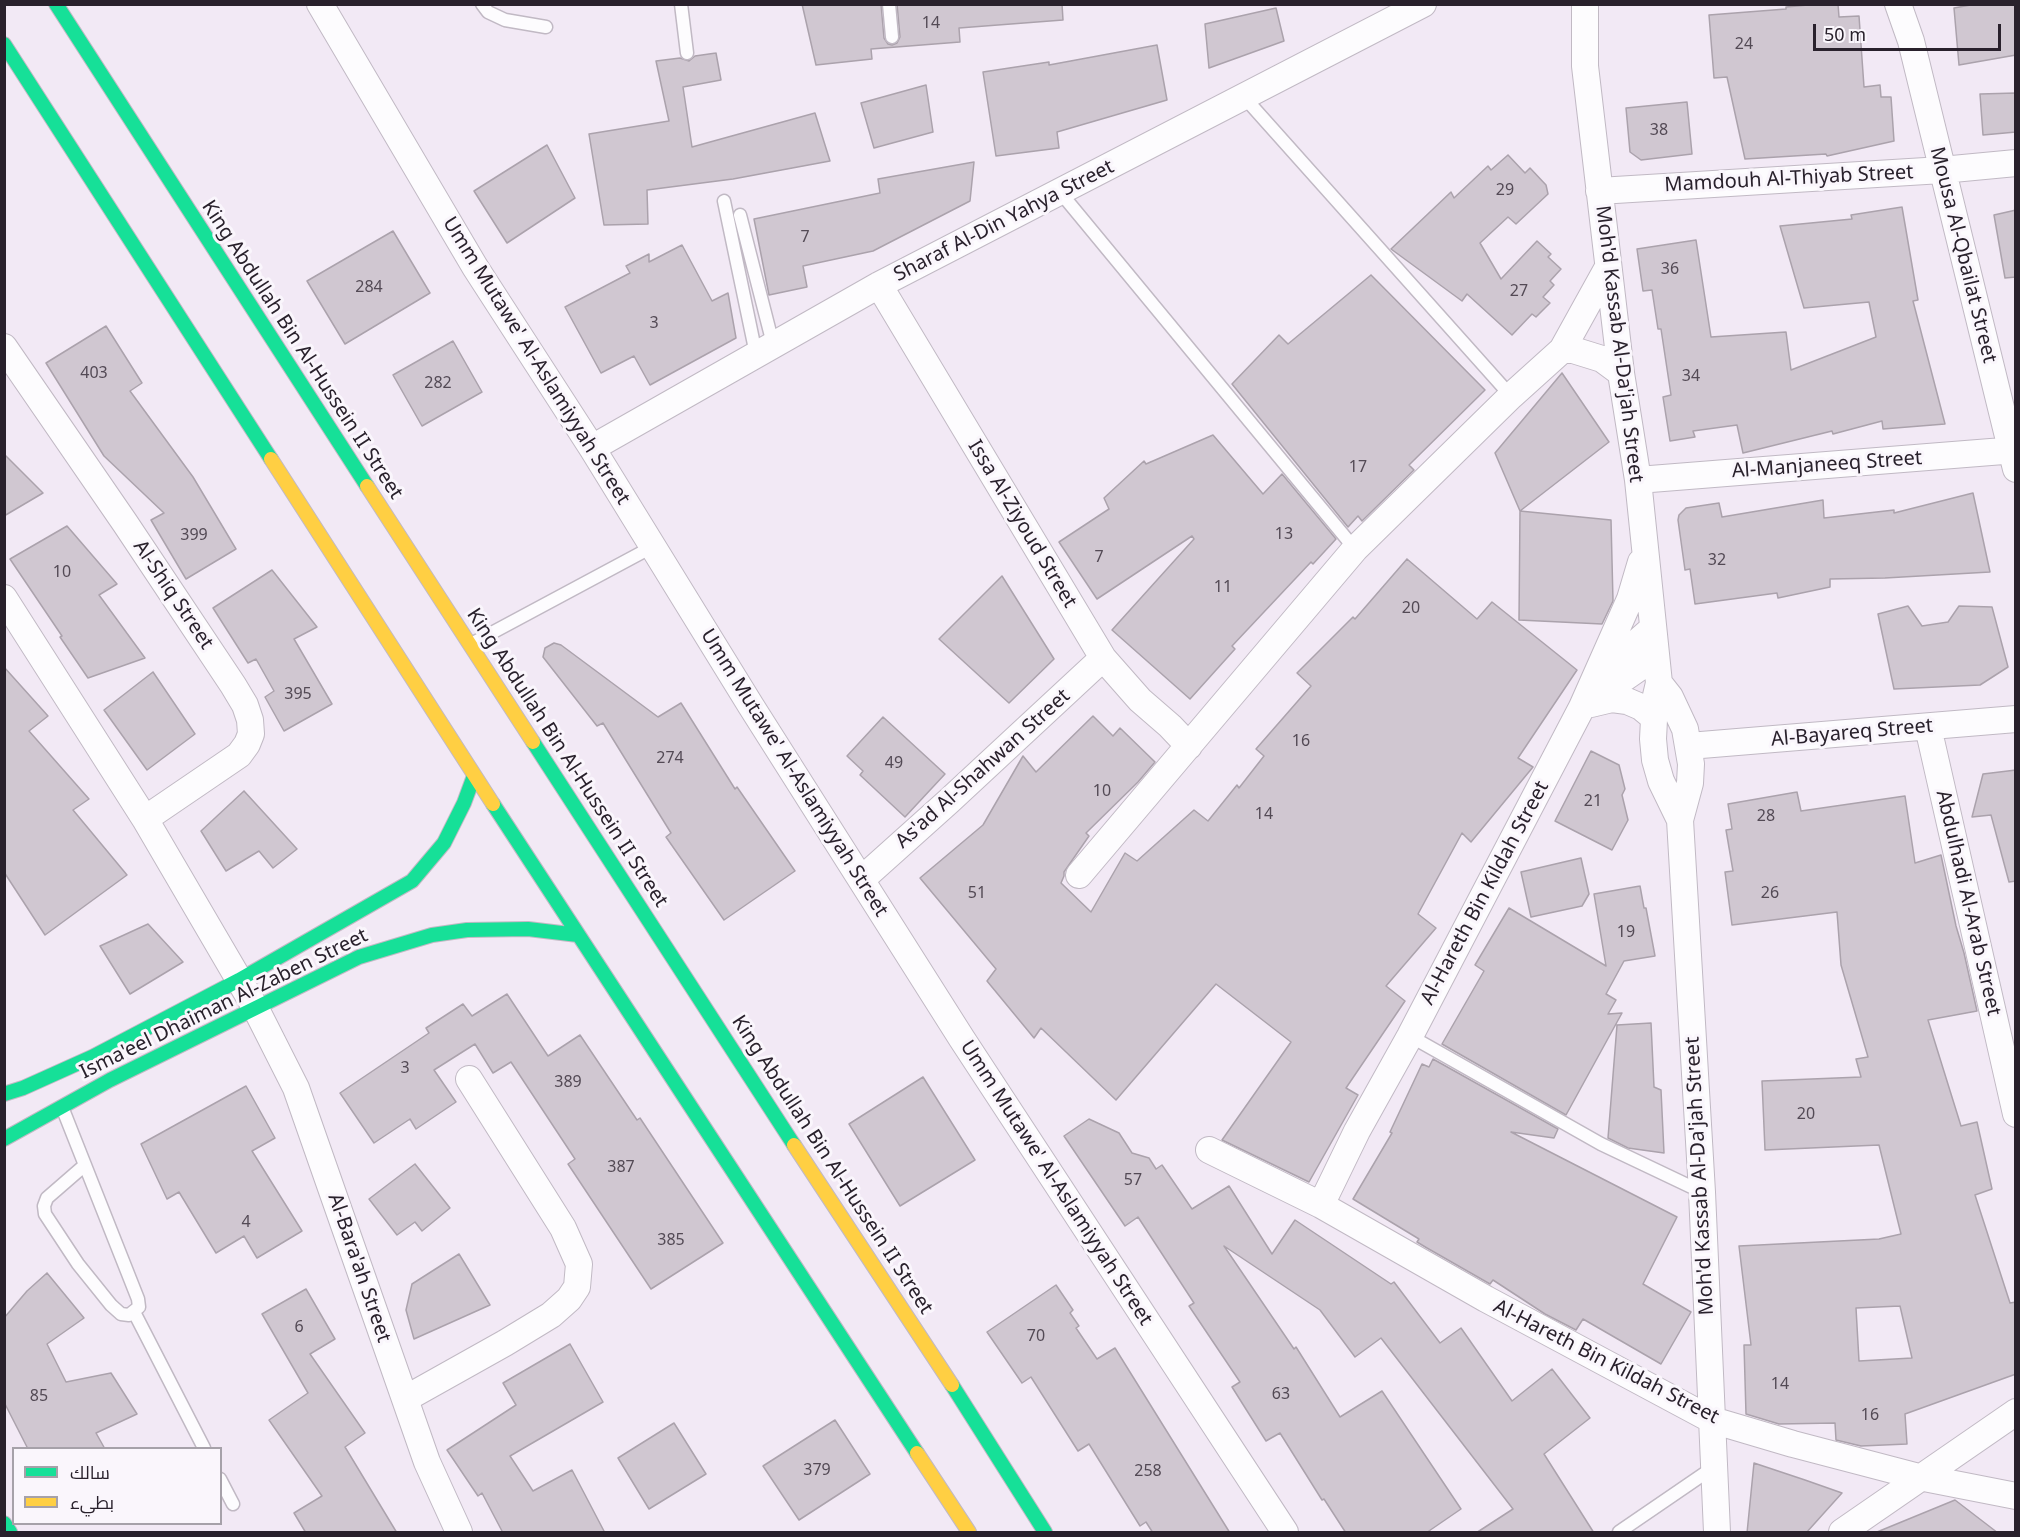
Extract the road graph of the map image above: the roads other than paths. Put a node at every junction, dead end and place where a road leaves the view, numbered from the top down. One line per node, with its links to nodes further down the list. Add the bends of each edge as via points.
1 (56, 4): 35 (main road, King Abdullah Bin Al-Hussein II Street)
2 (320, 4): 27 (street, Umm Mutawe' Al-Aslamiyyah Street, via 476,267)
3 (482, 4): 9 (lane, via 488,12 505,20)
4 (681, 4): 12 (lane)
5 (889, 4): 10 (lane)
6 (1423, 4): 13 (street, Sharaf Al-Din Yahya Street)
7 (1585, 4): 16 (street, Moh'd Kassab Al-Da'jah Street, via 1585,66)
8 (1902, 5): 15 (street, Mousa Al-Qbailat Street)
9 (546, 27)
10 (892, 37)
11 (4, 44): 45 (main road)
12 (687, 53)
13 (1244, 97): 17 (street, Sharaf Al-Din Yahya Street); 26 (lane)
14 (2016, 163): 15 (street, Mamdouh Al-Thiyab Street)
15 (1942, 170): 16 (street, Mamdouh Al-Thiyab Street); 28 (street, Mousa Al-Qbailat Street)
16 (1599, 191): 20 (street, Moh'd Kassab Al-Da'jah Street)
17 (1060, 192): 21 (street, Sharaf Al-Din Yahya Street); 31 (lane)
18 (724, 201): 23 (lane)
19 (740, 215): 23 (lane)
20 (1608, 267): 24 (street); 25 (street, Moh'd Kassab Al-Da'jah Street)
21 (879, 285): 23 (street, Sharaf Al-Din Yahya Street); 37 (street, Issa Al-Ziyoud Street)
22 (4, 347): 46 (street, Al-Shiq Street, via 233,685 250,720 251,734 239,755)
23 (765, 349): 27 (street, Sharaf Al-Din Yahya Street)
24 (1562, 350): 25 (street, via 1602,359); 26 (street)
25 (1621, 373): 29 (street, Moh'd Kassab Al-Da'jah Street)
26 (1511, 396): 31 (street)
27 (592, 448): 30 (street, Umm Mutawe' Al-Aslamiyyah Street)
28 (2014, 457): 29 (street, Al-Manjaneeq Street)
29 (1638, 480): 32 (street, Moh'd Kassab Al-Da'jah Street)
30 (651, 547): 35 (lane); 49 (street, Umm Mutawe' Al-Aslamiyyah Street)
31 (1355, 549): 43 (street)
32 (1644, 551): 34 (street, Moh'd Kassab Al-Da'jah Street); 39 (street, Al-Hareth Bin Kildah Street, via 1630,599)
33 (4, 598): 46 (street)
34 (1653, 628): 36 (street, Moh'd Kassab Al-Da'jah Street); 39 (street, Al-Hareth Bin Kildah Street, via 1608,670)
35 (470, 645): 77 (main road, King Abdullah Bin Al-Hussein II Street)
36 (1656, 657): 38 (street, Moh'd Kassab Al-Da'jah Street); 39 (street, Al-Hareth Bin Kildah Street)
37 (1103, 658): 43 (street, Issa Al-Ziyoud Street); 49 (street, As'ad Al-Shahwan Street)
38 (1659, 683): 40 (street, Moh'd Kassab Al-Da'jah Street); 44 (street, Moh'd Kassab Al-Da'jah Street, via 1678,712)
39 (1582, 707): 40 (street, via 1597,701 1627,701); 53 (street, Al-Hareth Bin Kildah Street)
40 (1653, 717): 47 (street, Moh'd Kassab Al-Da'jah Street, via 1655,760)
41 (2016, 719): 42 (street, Al-Bayareq Street)
42 (1928, 727): 44 (street, Al-Bayareq Street); 57 (street, Abdulhadi Al-Arab Street)
43 (1189, 746): 48 (street)
44 (1689, 746): 47 (street, Moh'd Kassab Al-Da'jah Street, via 1690,783)
45 (474, 776): 50 (main road); 51 (main road, Isma'eel Dhaiman Al-Zaben Street, via 444,843 412,880 351,919)
46 (146, 819): 51 (street)
47 (1680, 820): 61 (street, Moh'd Kassab Al-Da'jah Street)
48 (1079, 875)
49 (862, 879): 78 (street, Umm Mutawe' Al-Aslamiyyah Street)
50 (578, 935): 52 (main road, Isma'eel Dhaiman Al-Zaben Street, via 490,929 432,936 359,957); 76 (main road)
51 (239, 980): 52 (street); 55 (main road, Isma'eel Dhaiman Al-Zaben Street, via 92,1057)
52 (255, 1007): 56 (main road, Isma'eel Dhaiman Al-Zaben Street); 64 (street, Al-Bara'ah Street, via 296,1088)
53 (1410, 1036): 61 (lane, via 1601,1144); 62 (street, Al-Hareth Bin Kildah Street)
54 (469, 1079): 64 (street, via 563,1228 579,1264 577,1287 551,1315)
55 (4, 1094)
56 (62, 1106): 58 (main road, Isma'eel Dhaiman Al-Zaben Street); 60 (lane)
57 (2016, 1114)
58 (4, 1139)
59 (1209, 1150): 62 (street, Al-Hareth Bin Kildah Street)
60 (85, 1165): 63 (lane, via 138,1299 139,1307); 63 (lane, via 47,1198 45,1214 111,1305 121,1314)
61 (1702, 1192): 66 (street, Moh'd Kassab Al-Da'jah Street)
62 (1321, 1206): 66 (street, Al-Hareth Bin Kildah Street)
63 (134, 1312): 67 (lane)
64 (405, 1400): 75 (street, Al-Bara'ah Street)
65 (2016, 1412): 69 (street)
66 (1712, 1420): 68 (street, Moh'd Kassab Al-Da'jah Street); 69 (street, Al-Hareth Bin Kildah Street)
67 (203, 1447)
68 (1715, 1467): 79 (lane); 80 (street, Moh'd Kassab Al-Da'jah Street)
69 (1919, 1477): 71 (street, Al-Hareth Bin Kildah Street); 81 (street)
70 (222, 1483): 72 (lane)
71 (2016, 1496)
72 (233, 1504)
73 (4, 1523): 74 (main road)
74 (10, 1533)
75 (459, 1533)
76 (969, 1533)
77 (1045, 1533)
78 (1285, 1533)
79 (1619, 1533)
80 (1717, 1533)
81 (1842, 1533)

